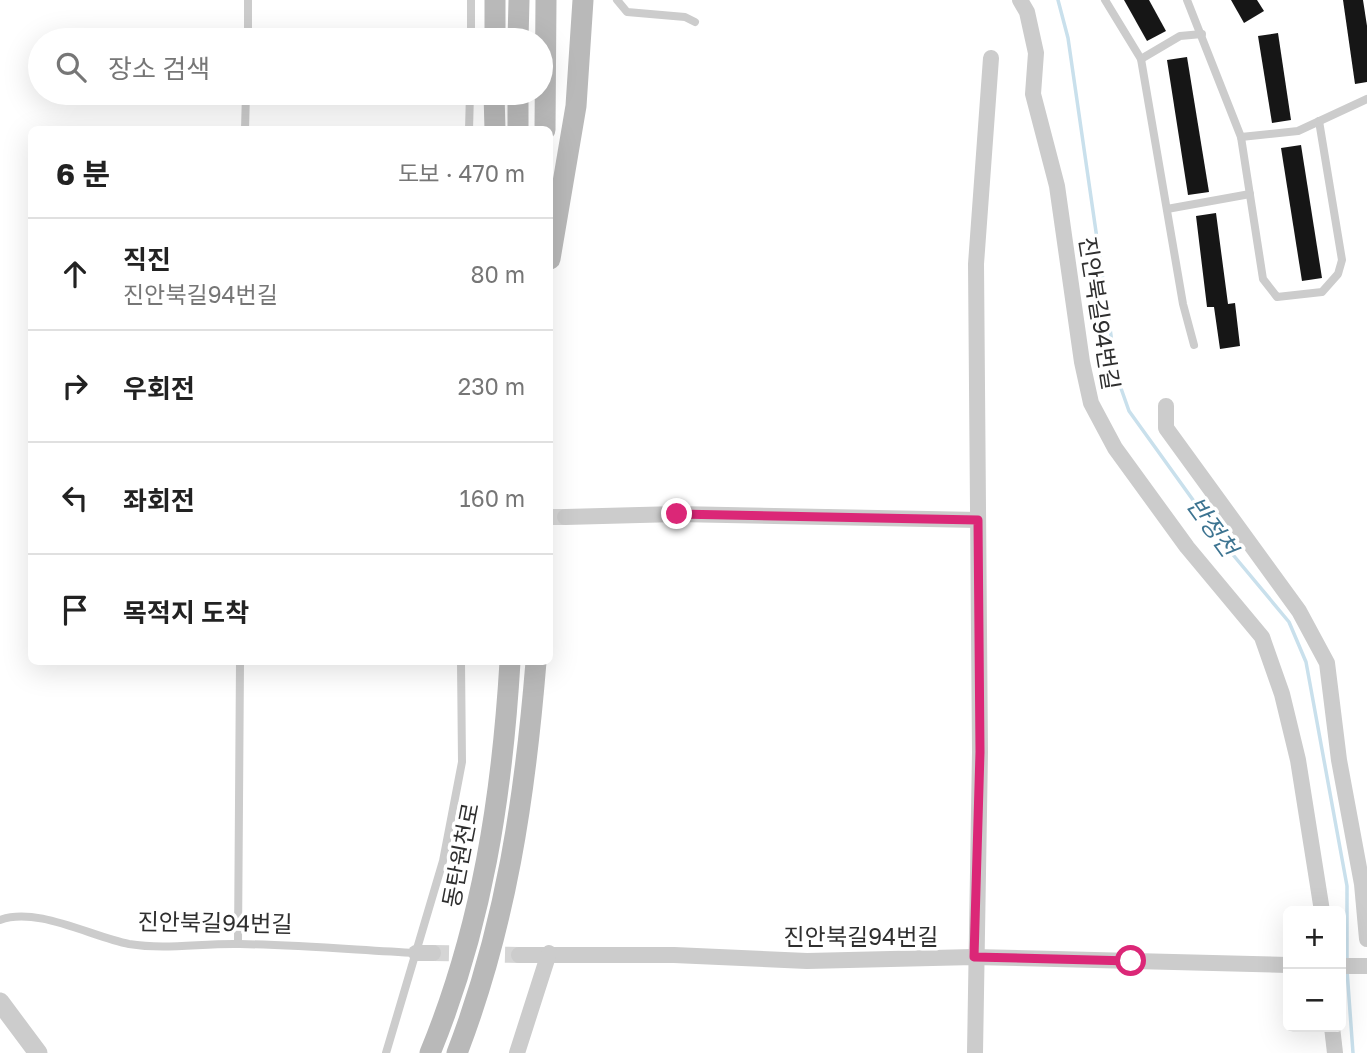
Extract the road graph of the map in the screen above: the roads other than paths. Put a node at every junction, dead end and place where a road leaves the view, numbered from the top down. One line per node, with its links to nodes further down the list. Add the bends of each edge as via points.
1 (248, 0): 12 (lane)
2 (471, 0): 13 (lane)
3 (495, 0): 14 (main road)
4 (519, 0): 15 (main road)
5 (546, 0): 16 (main road)
6 (583, 0): 35 (main road, via 576,106)
7 (617, 0): 11 (lane, via 626,12 685,17)
8 (1020, 0): 45 (street, 진안북길94번길, via 1036,53 1033,94 1057,187 1091,403 1115,448 1187,547 1262,637 1298,760)
9 (1105, 0): 19 (lane)
10 (1187, 0): 17 (lane)
11 (695, 22)
12 (248, 28)
13 (471, 28)
14 (495, 28)
15 (518, 28)
16 (546, 28)
17 (1202, 34): 19 (lane, via 1180,36); 32 (lane)
18 (991, 58): 39 (street, via 976,264)
19 (1142, 59): 34 (lane)
20 (1367, 99): 26 (lane)
21 (246, 105): 27 (lane)
22 (470, 105): 28 (lane)
23 (494, 105): 29 (main road)
24 (518, 105): 30 (main road)
25 (545, 105): 31 (main road)
26 (1319, 121): 32 (lane, via 1298,131); 33 (lane, via 1342,260 1338,274 1322,292 1277,297 1263,279)
27 (245, 126)
28 (469, 126)
29 (495, 126)
30 (518, 126)
31 (545, 126)
32 (1241, 137): 33 (lane)
33 (1250, 194): 34 (lane)
34 (1167, 209): 36 (lane)
35 (553, 241)
36 (1194, 345)
37 (1166, 406): 44 (street, via 1166,428 1298,611 1327,663 1339,760)
38 (565, 517): 39 (street, via 677,514)
39 (978, 520): 53 (street, via 980,752)
40 (240, 665): 48 (lane)
41 (461, 665): 49 (lane, via 463,762 443,862)
42 (510, 665): 61 (main road, 동탄원천로, via 502,772 487,864 458,975)
43 (536, 665): 62 (main road, via 528,758 510,877 478,999)
44 (1362, 854): 47 (street)
45 (1321, 906)
46 (0, 920): 48 (lane, 진안북길94번길, via 12,916 72,926 159,948)
47 (1367, 939)
48 (238, 943): 49 (lane, 진안북길94번길)
49 (415, 953): 50 (street, 진안북길94번길); 60 (lane)
50 (433, 953)
51 (549, 953): 52 (street, 진안북길94번길); 53 (street, 진안북길94번길, via 807,961); 63 (street)
52 (519, 956)
53 (974, 957): 54 (street, 진안북길94번길); 64 (street)
54 (1283, 965)
55 (1346, 966): 56 (street)
56 (1365, 966)
57 (0, 1002): 59 (street)
58 (1333, 1032): 65 (street)
59 (38, 1053)
60 (386, 1053)
61 (430, 1053)
62 (457, 1053)
63 (517, 1053)
64 (975, 1053)
65 (1335, 1053)

